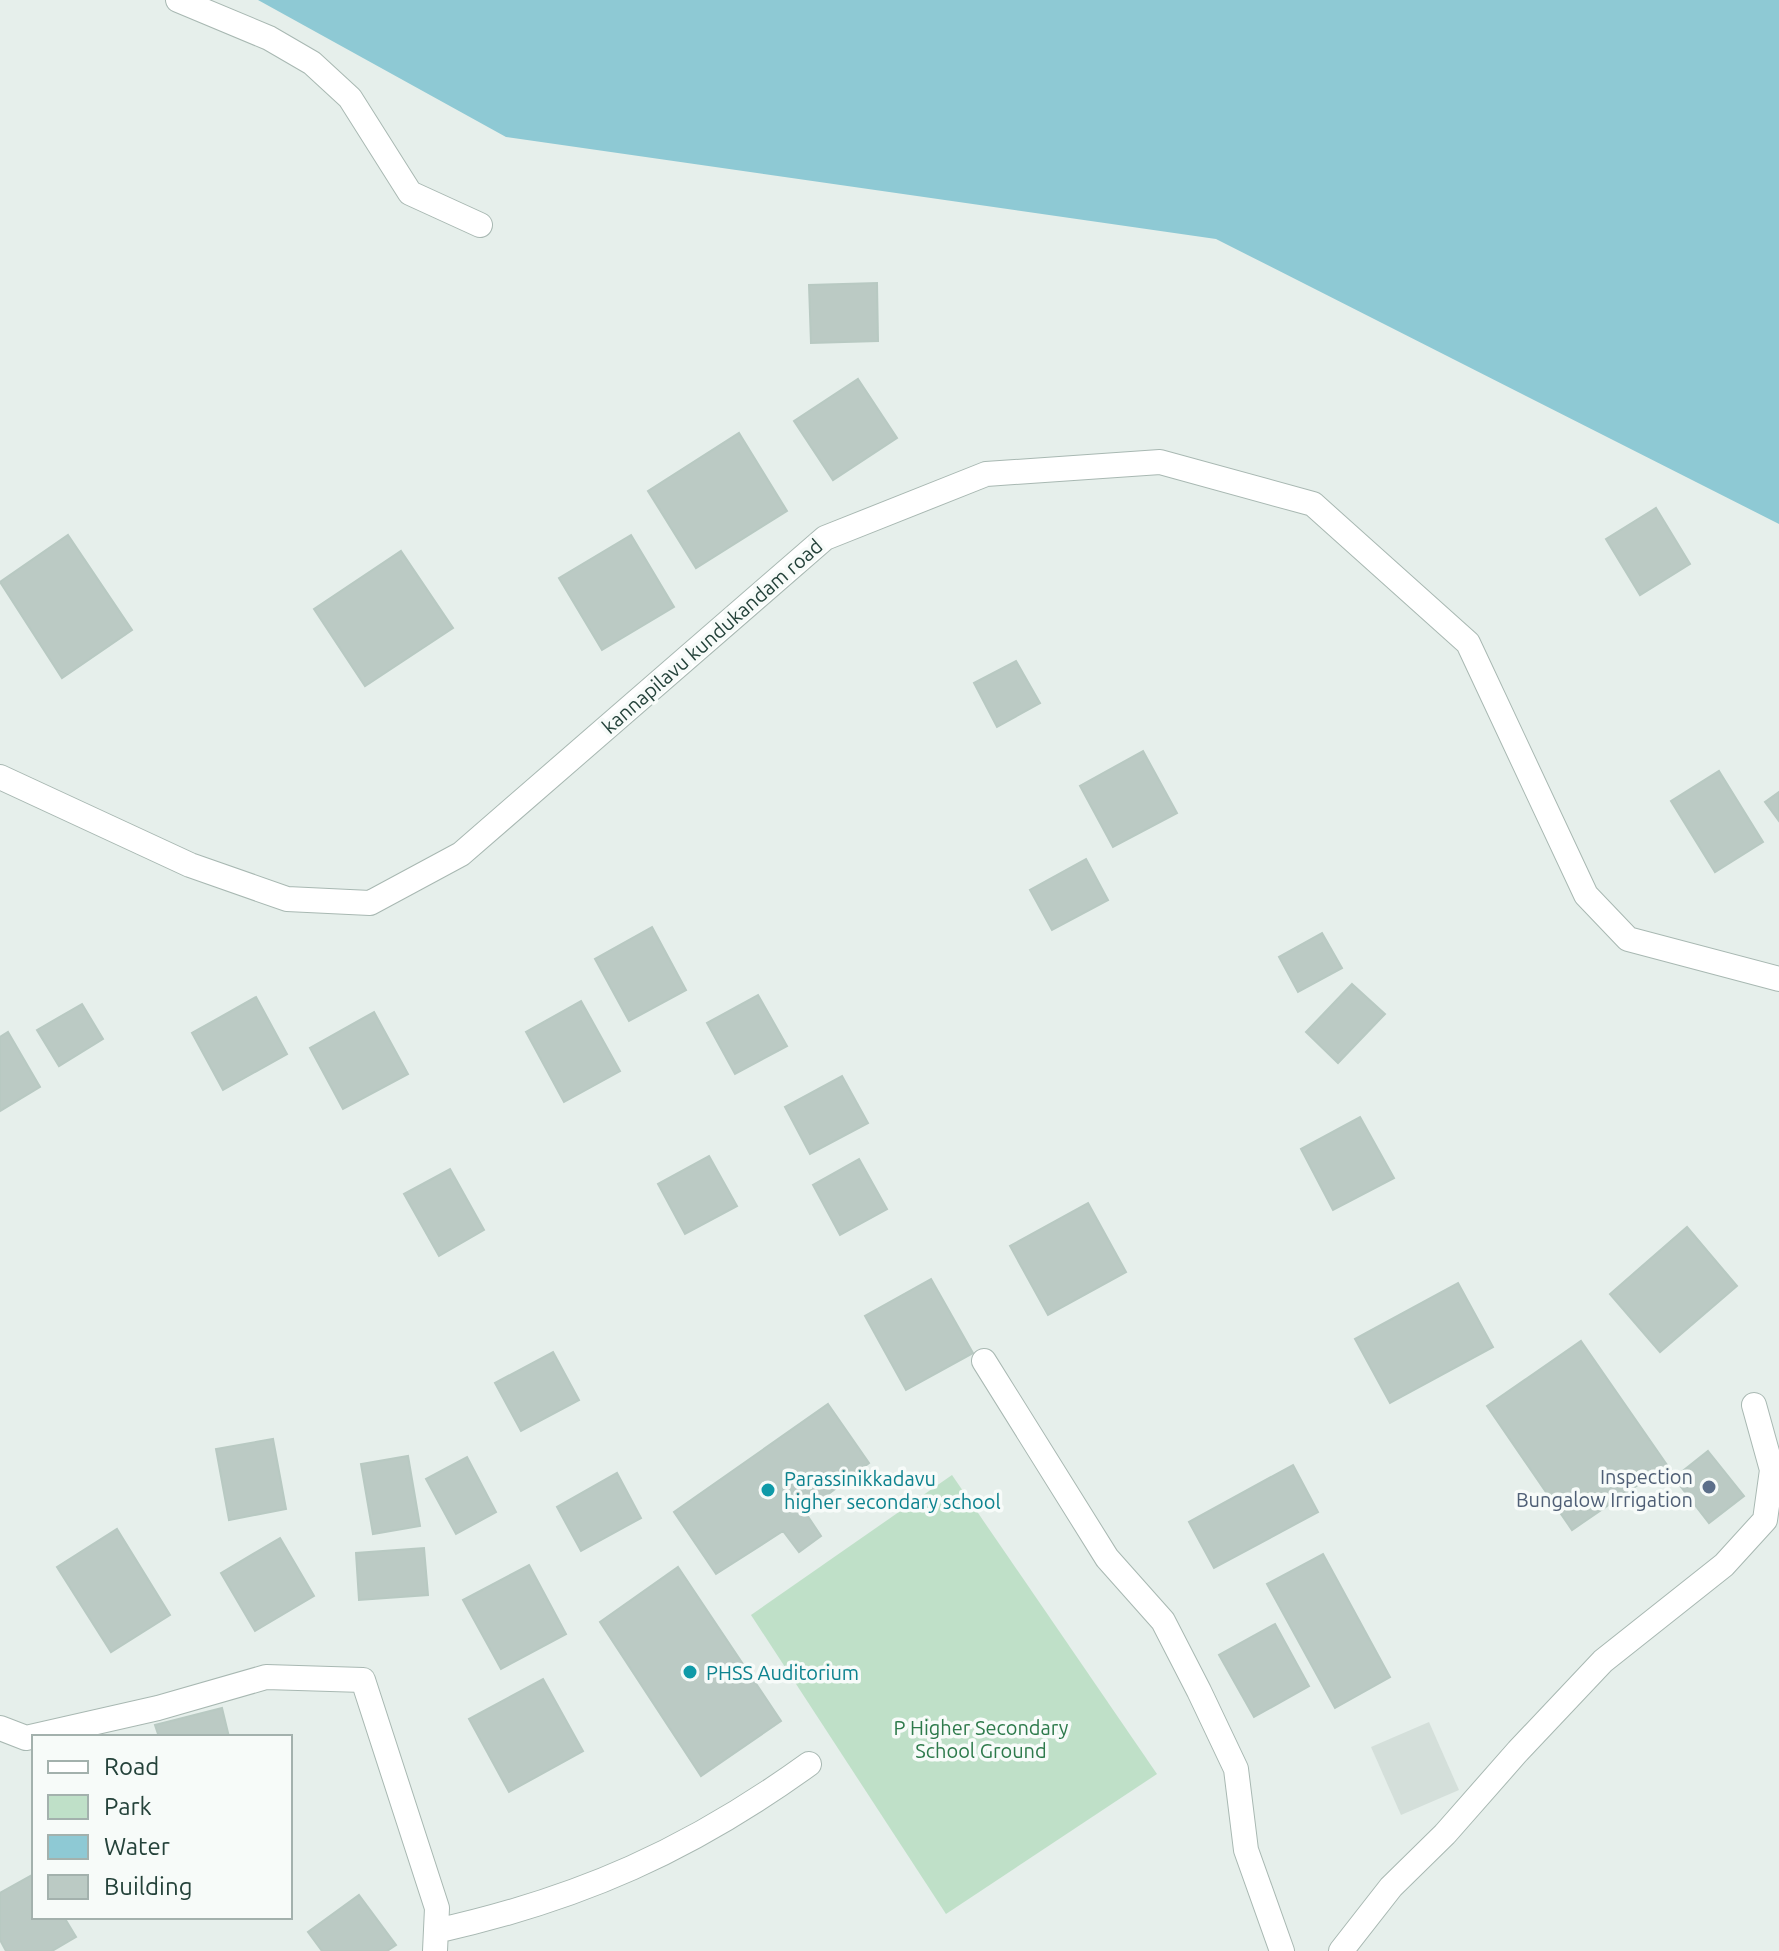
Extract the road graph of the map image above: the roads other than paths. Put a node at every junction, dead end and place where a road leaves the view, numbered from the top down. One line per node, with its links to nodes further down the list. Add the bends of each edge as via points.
1 (178, 0): 2 (street, via 269,38 312,63 350,98 410,193)
2 (480, 225)
3 (0, 777): 4 (street, kannapilavu kundukandam road, via 190,865 287,899 370,903 461,854 825,538 986,474 1160,462 1313,504 1468,643 1586,895 1628,939)
4 (1779, 979)
5 (984, 1361): 12 (street, via 1107,1558 1163,1621 1199,1691 1236,1769 1246,1850)
6 (1754, 1405): 13 (street, via 1772,1470 1765,1520 1724,1565 1603,1661 1391,1887)
7 (0, 1728): 9 (street)
8 (39, 1735): 11 (street, via 266,1677 363,1680 437,1908)
9 (32, 1737)
10 (809, 1764): 11 (street, via 667,1854)
11 (436, 1941)
12 (1282, 1951)
13 (1341, 1951)

